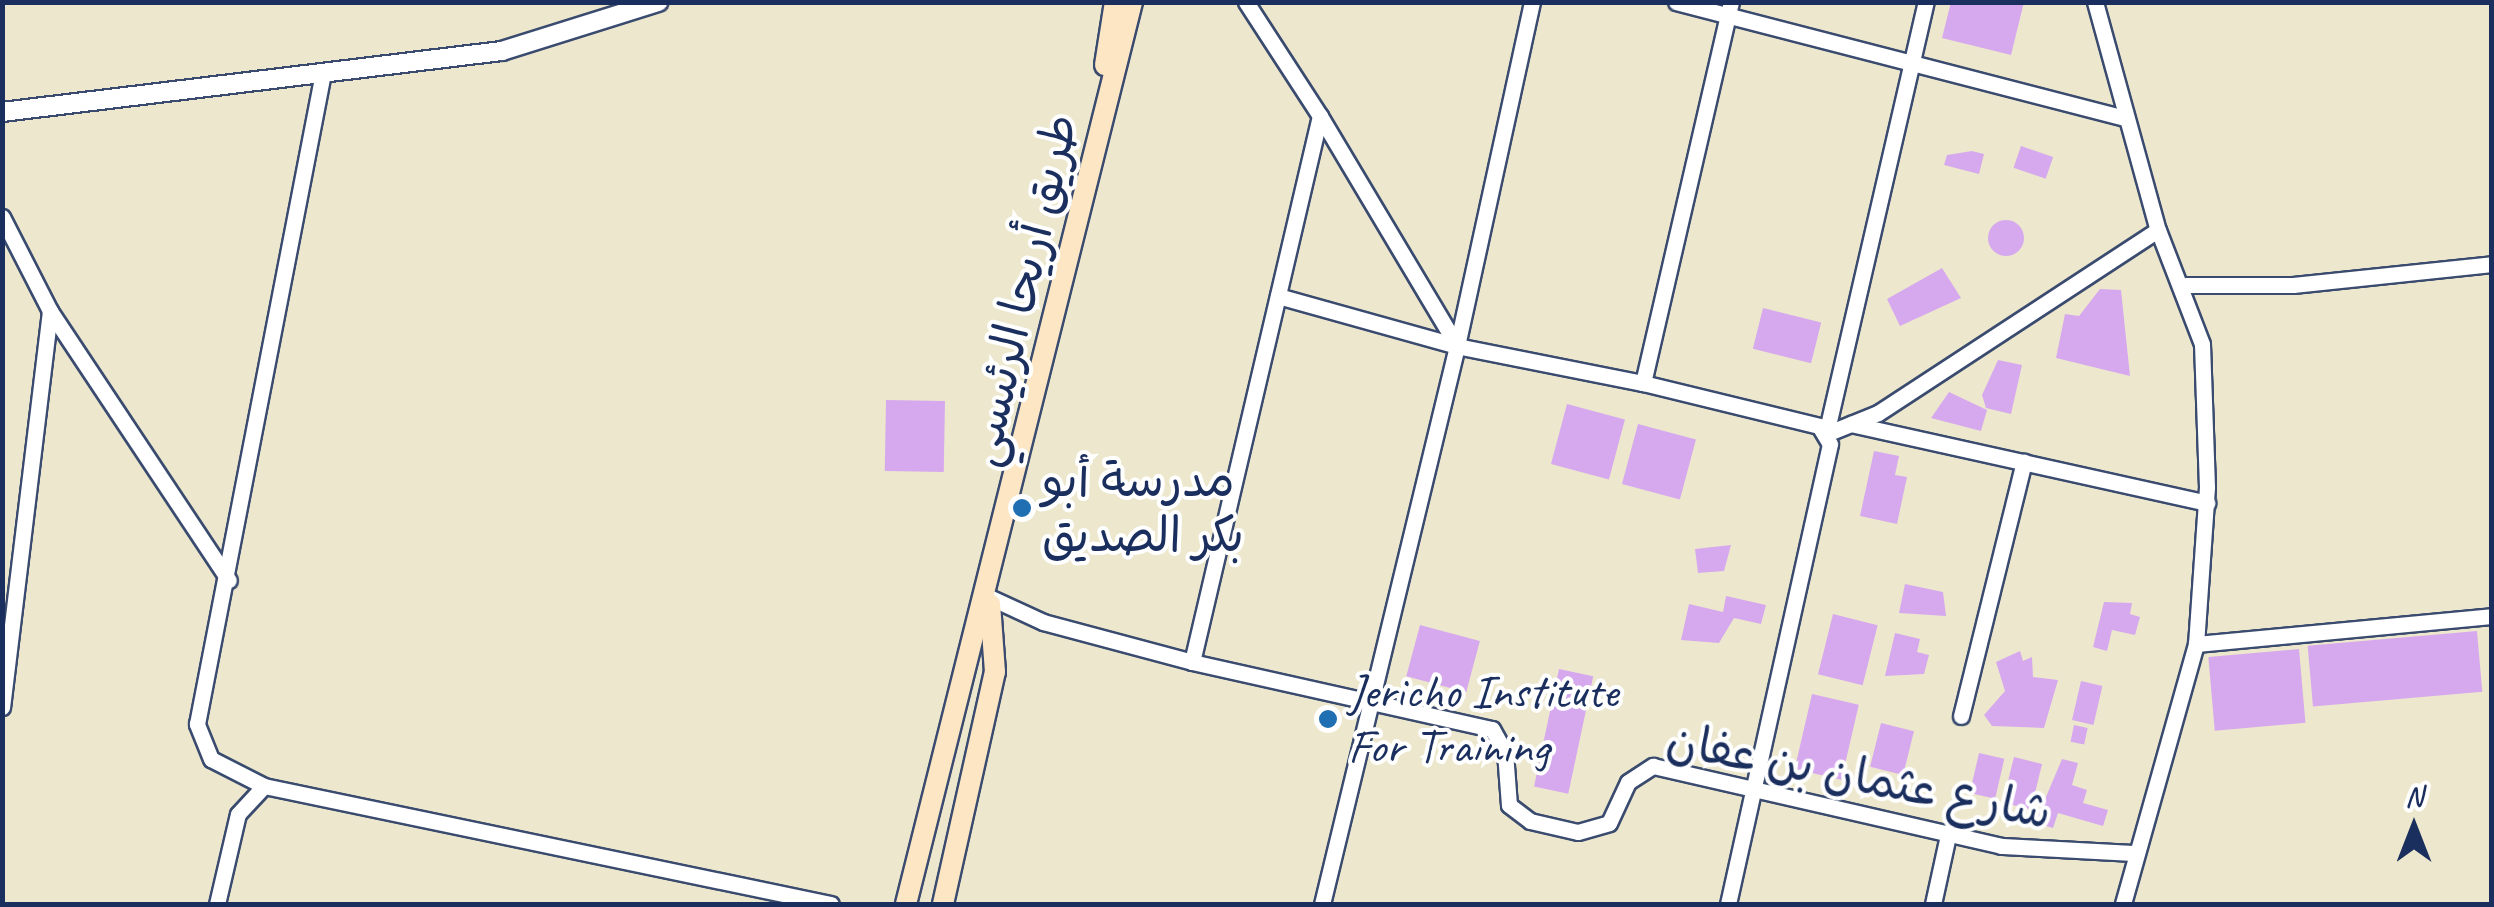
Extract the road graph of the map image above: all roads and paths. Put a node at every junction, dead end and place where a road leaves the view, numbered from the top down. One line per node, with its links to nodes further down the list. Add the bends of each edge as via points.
1 (658, 2): 11 (street, via 548,42)
2 (1115, 2): 15 (main road)
3 (1132, 2): 15 (main road, طريق أريحا الرئيسي)
4 (1246, 2): 13 (street)
5 (1532, 2): 22 (street)
6 (1676, 2): 9 (street)
7 (1926, 2): 10 (street)
8 (2095, 2): 14 (street)
9 (1730, 9): 10 (street); 23 (street)
10 (1911, 70): 14 (street); 25 (street)
11 (322, 78): 12 (street); 28 (street)
12 (2, 112)
13 (1320, 116): 20 (street); 22 (street)
14 (2125, 118): 17 (street)
15 (1091, 172): 29 (main road, طريق أريحا الرئيسي)
16 (2, 218): 21 (street)
17 (2158, 230): 19 (street); 24 (street)
18 (2492, 264): 19 (street, via 2293,285)
19 (2186, 285): 27 (street, via 2202,344)
20 (1278, 296): 22 (street); 32 (street)
21 (50, 311): 28 (street); 34 (street)
22 (1457, 346): 23 (street); 33 (street)
23 (1643, 383): 25 (street)
24 (1852, 424): 25 (street); 26 (street)
25 (1826, 434): 37 (street, via 1830,453)
26 (2024, 462): 27 (street); 35 (street)
27 (2207, 502): 31 (street)
28 (229, 580): 36 (street, via 198,738 211,759)
29 (989, 596): 32 (street, via 1043,622); 42 (main road, طريق أريحا الرئيسي); 43 (main road, طريق أريحا الرئيسي, via 995,672)
30 (2492, 616): 31 (street)
31 (2196, 644): 39 (street)
32 (1192, 662): 33 (street)
33 (1374, 699): 37 (street, شارع عثمان بن عفان, via 1492,730 1505,752 1510,805 1530,821 1578,832 1609,822 1644,768); 44 (street)
34 (2, 706)
35 (1962, 716)
36 (264, 786): 40 (street, via 238,814); 41 (street)
37 (1750, 788): 38 (street, شارع عثمان بن عفان); 45 (street)
38 (1948, 836): 39 (street, شارع عثمان بن عفان, via 2086,857); 46 (street)
39 (2135, 853): 47 (street)
40 (217, 904)
41 (832, 904)
42 (906, 904)
43 (944, 904)
44 (1322, 904)
45 (1728, 904)
46 (1933, 904)
47 (2124, 904)

